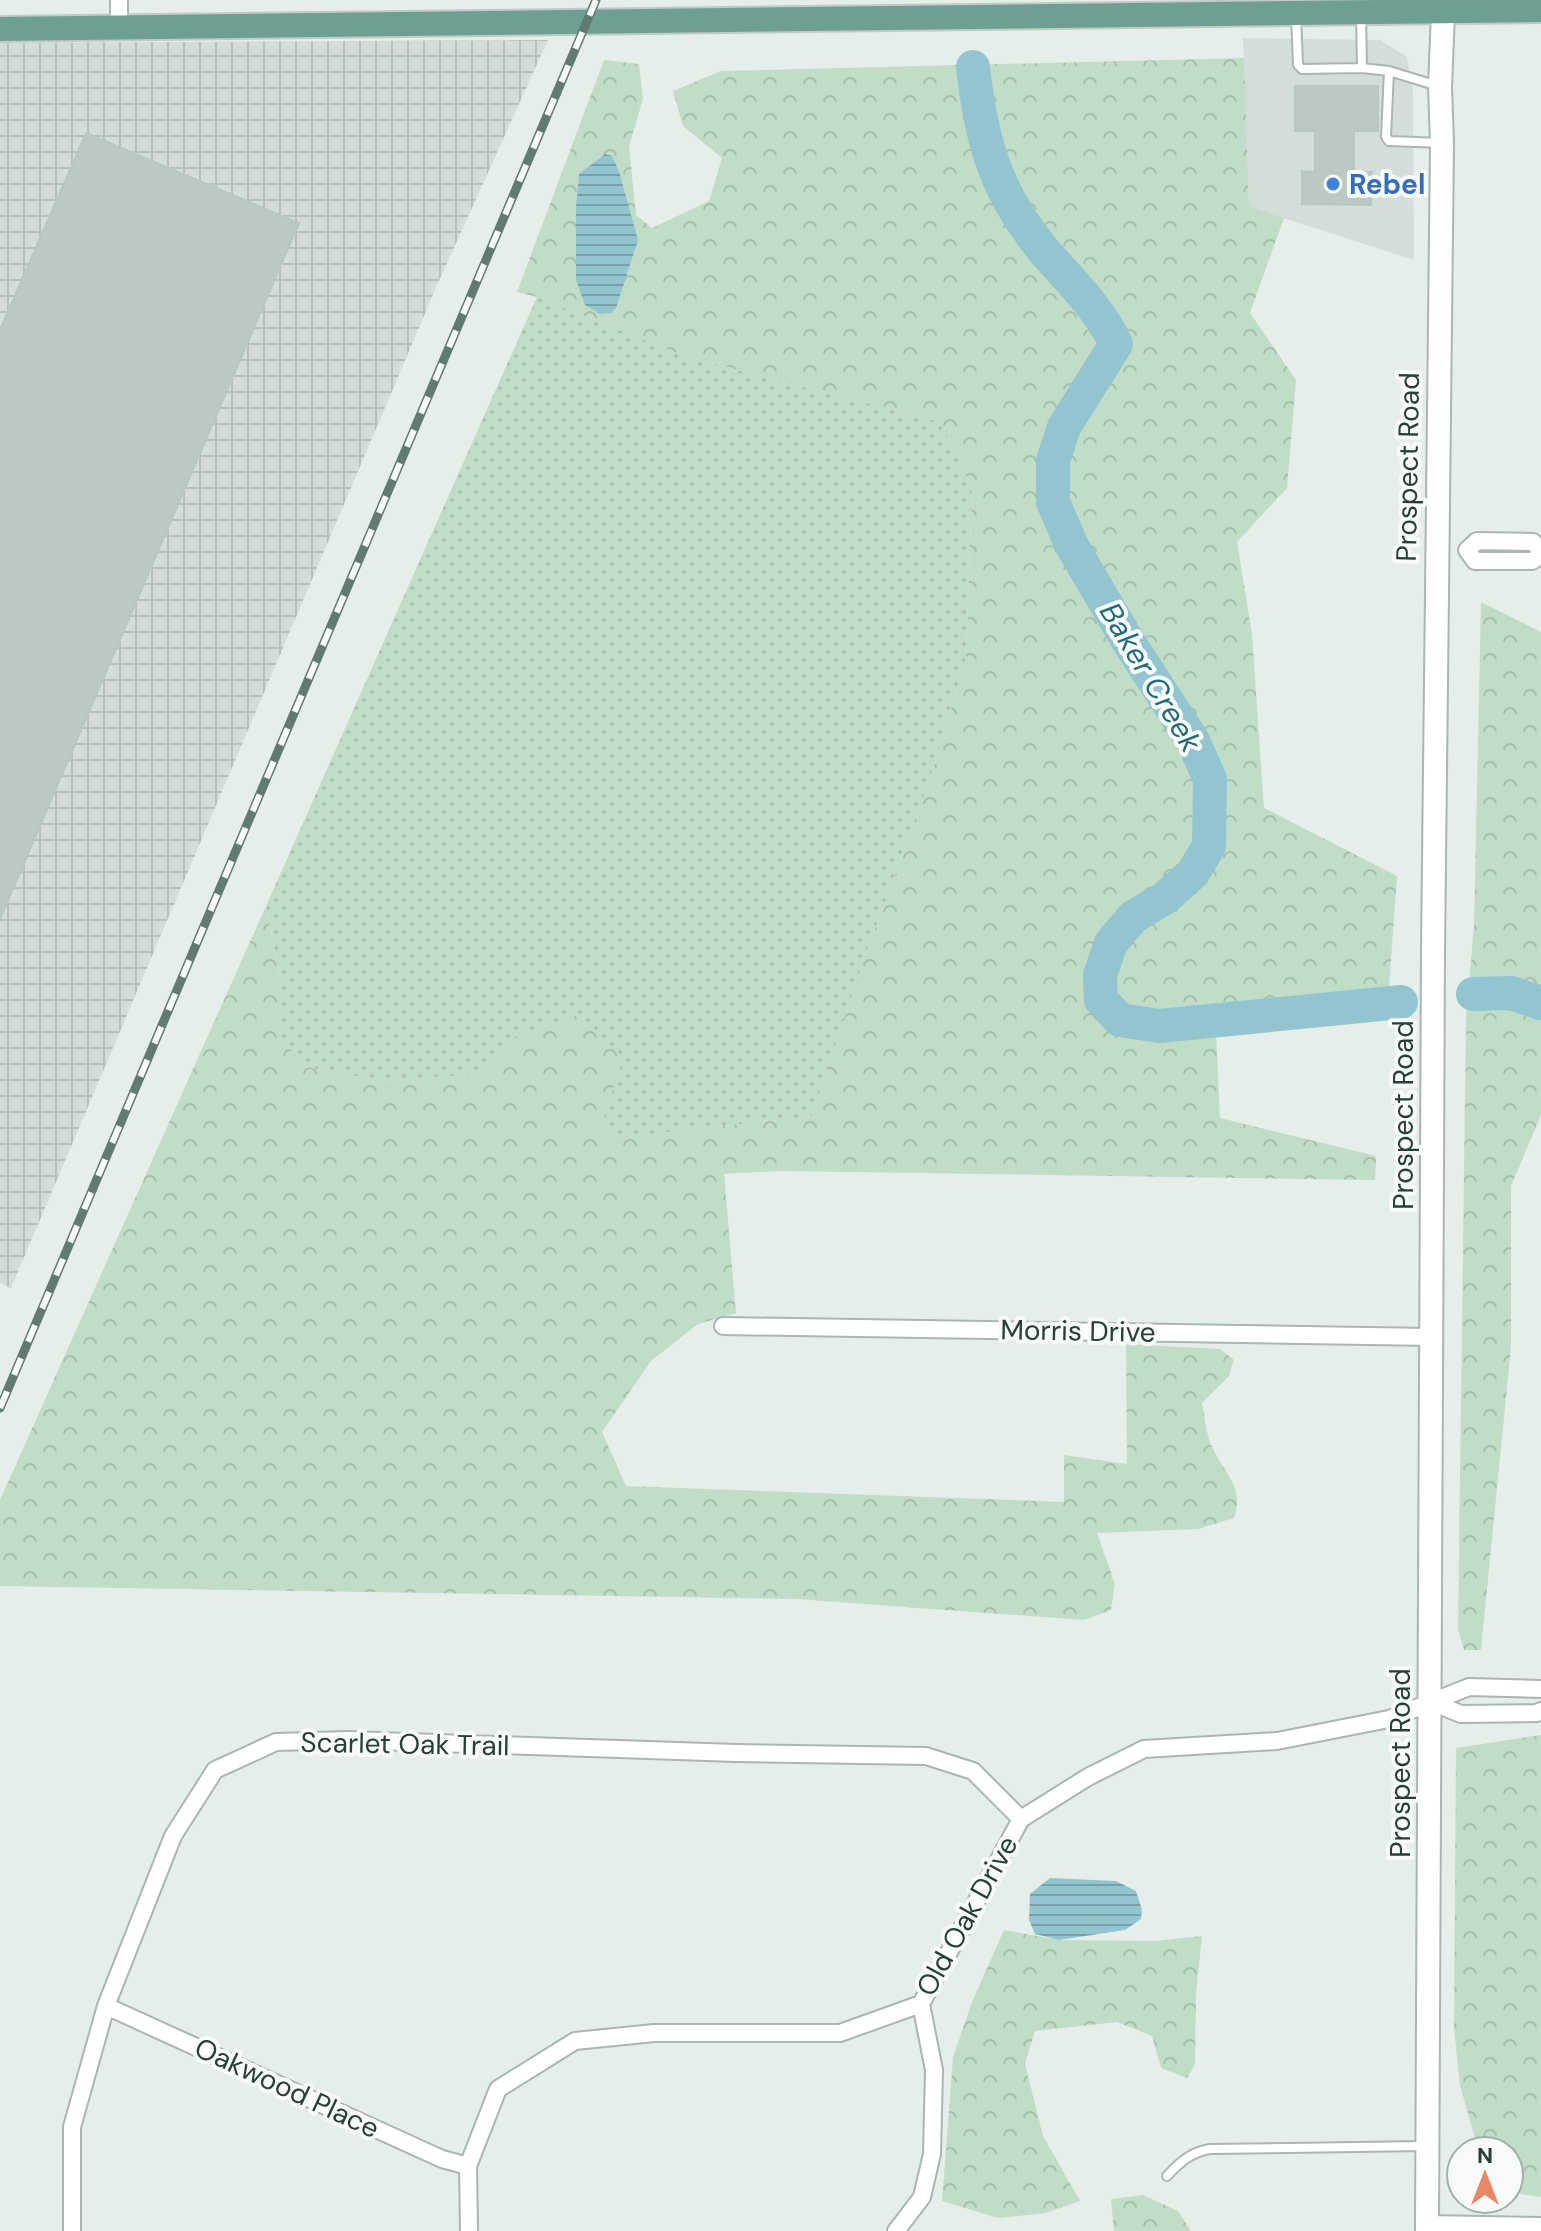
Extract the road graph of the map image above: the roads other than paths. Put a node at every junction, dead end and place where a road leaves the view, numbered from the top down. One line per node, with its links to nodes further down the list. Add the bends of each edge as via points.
1 (119, 0): 7 (street)
2 (1443, 6): 4 (main road); 6 (main road); 11 (street, Prospect Road)
3 (1147, 8): 5 (main road); 7 (main road)
4 (1541, 10)
5 (1296, 13): 6 (main road); 9 (lane, via 1302,69)
6 (1361, 13): 9 (lane)
7 (119, 28): 8 (main road)
8 (0, 29)
9 (1362, 68): 10 (lane)
10 (1389, 71): 11 (lane); 12 (lane, via 1386,137)
11 (1440, 87): 12 (street, Prospect Road)
12 (1442, 143): 13 (street, Prospect Road)
13 (1438, 550): 14 (street, via 1467,550 1477,541 1533,542); 16 (street, Prospect Road)
14 (1541, 552)
15 (723, 1326): 16 (street, Morris Drive)
16 (1432, 1337): 18 (street, Prospect Road)
17 (1541, 1689): 18 (street, Old Oak Drive, via 1469,1687)
18 (1431, 1702): 19 (street, via 1461,1714); 20 (street, Old Oak Drive, via 1389,1719 1277,1741 1144,1749); 23 (street, Prospect Road)
19 (1541, 1711)
20 (1021, 1819): 21 (street, Old Oak Drive); 22 (street, Scarlet Oak Trail, via 973,1771 926,1756 276,1742 215,1770 173,1836)
21 (921, 2004): 24 (street, Old Oak Drive, via 840,2033 654,2033 575,2041 498,2089); 30 (street, via 934,2070 932,2154 922,2197)
22 (106, 2006): 24 (street, Oakwood Place, via 442,2159); 28 (street, Scarlet Oak Trail, via 72,2127)
23 (1427, 2146): 25 (lane, via 1210,2149 1186,2158); 26 (street, Prospect Road)
24 (468, 2166): 29 (street, Old Oak Drive)
25 (1167, 2176)
26 (1427, 2229): 27 (street)
27 (1541, 2229)
28 (72, 2231)
29 (469, 2231)
30 (896, 2231)

